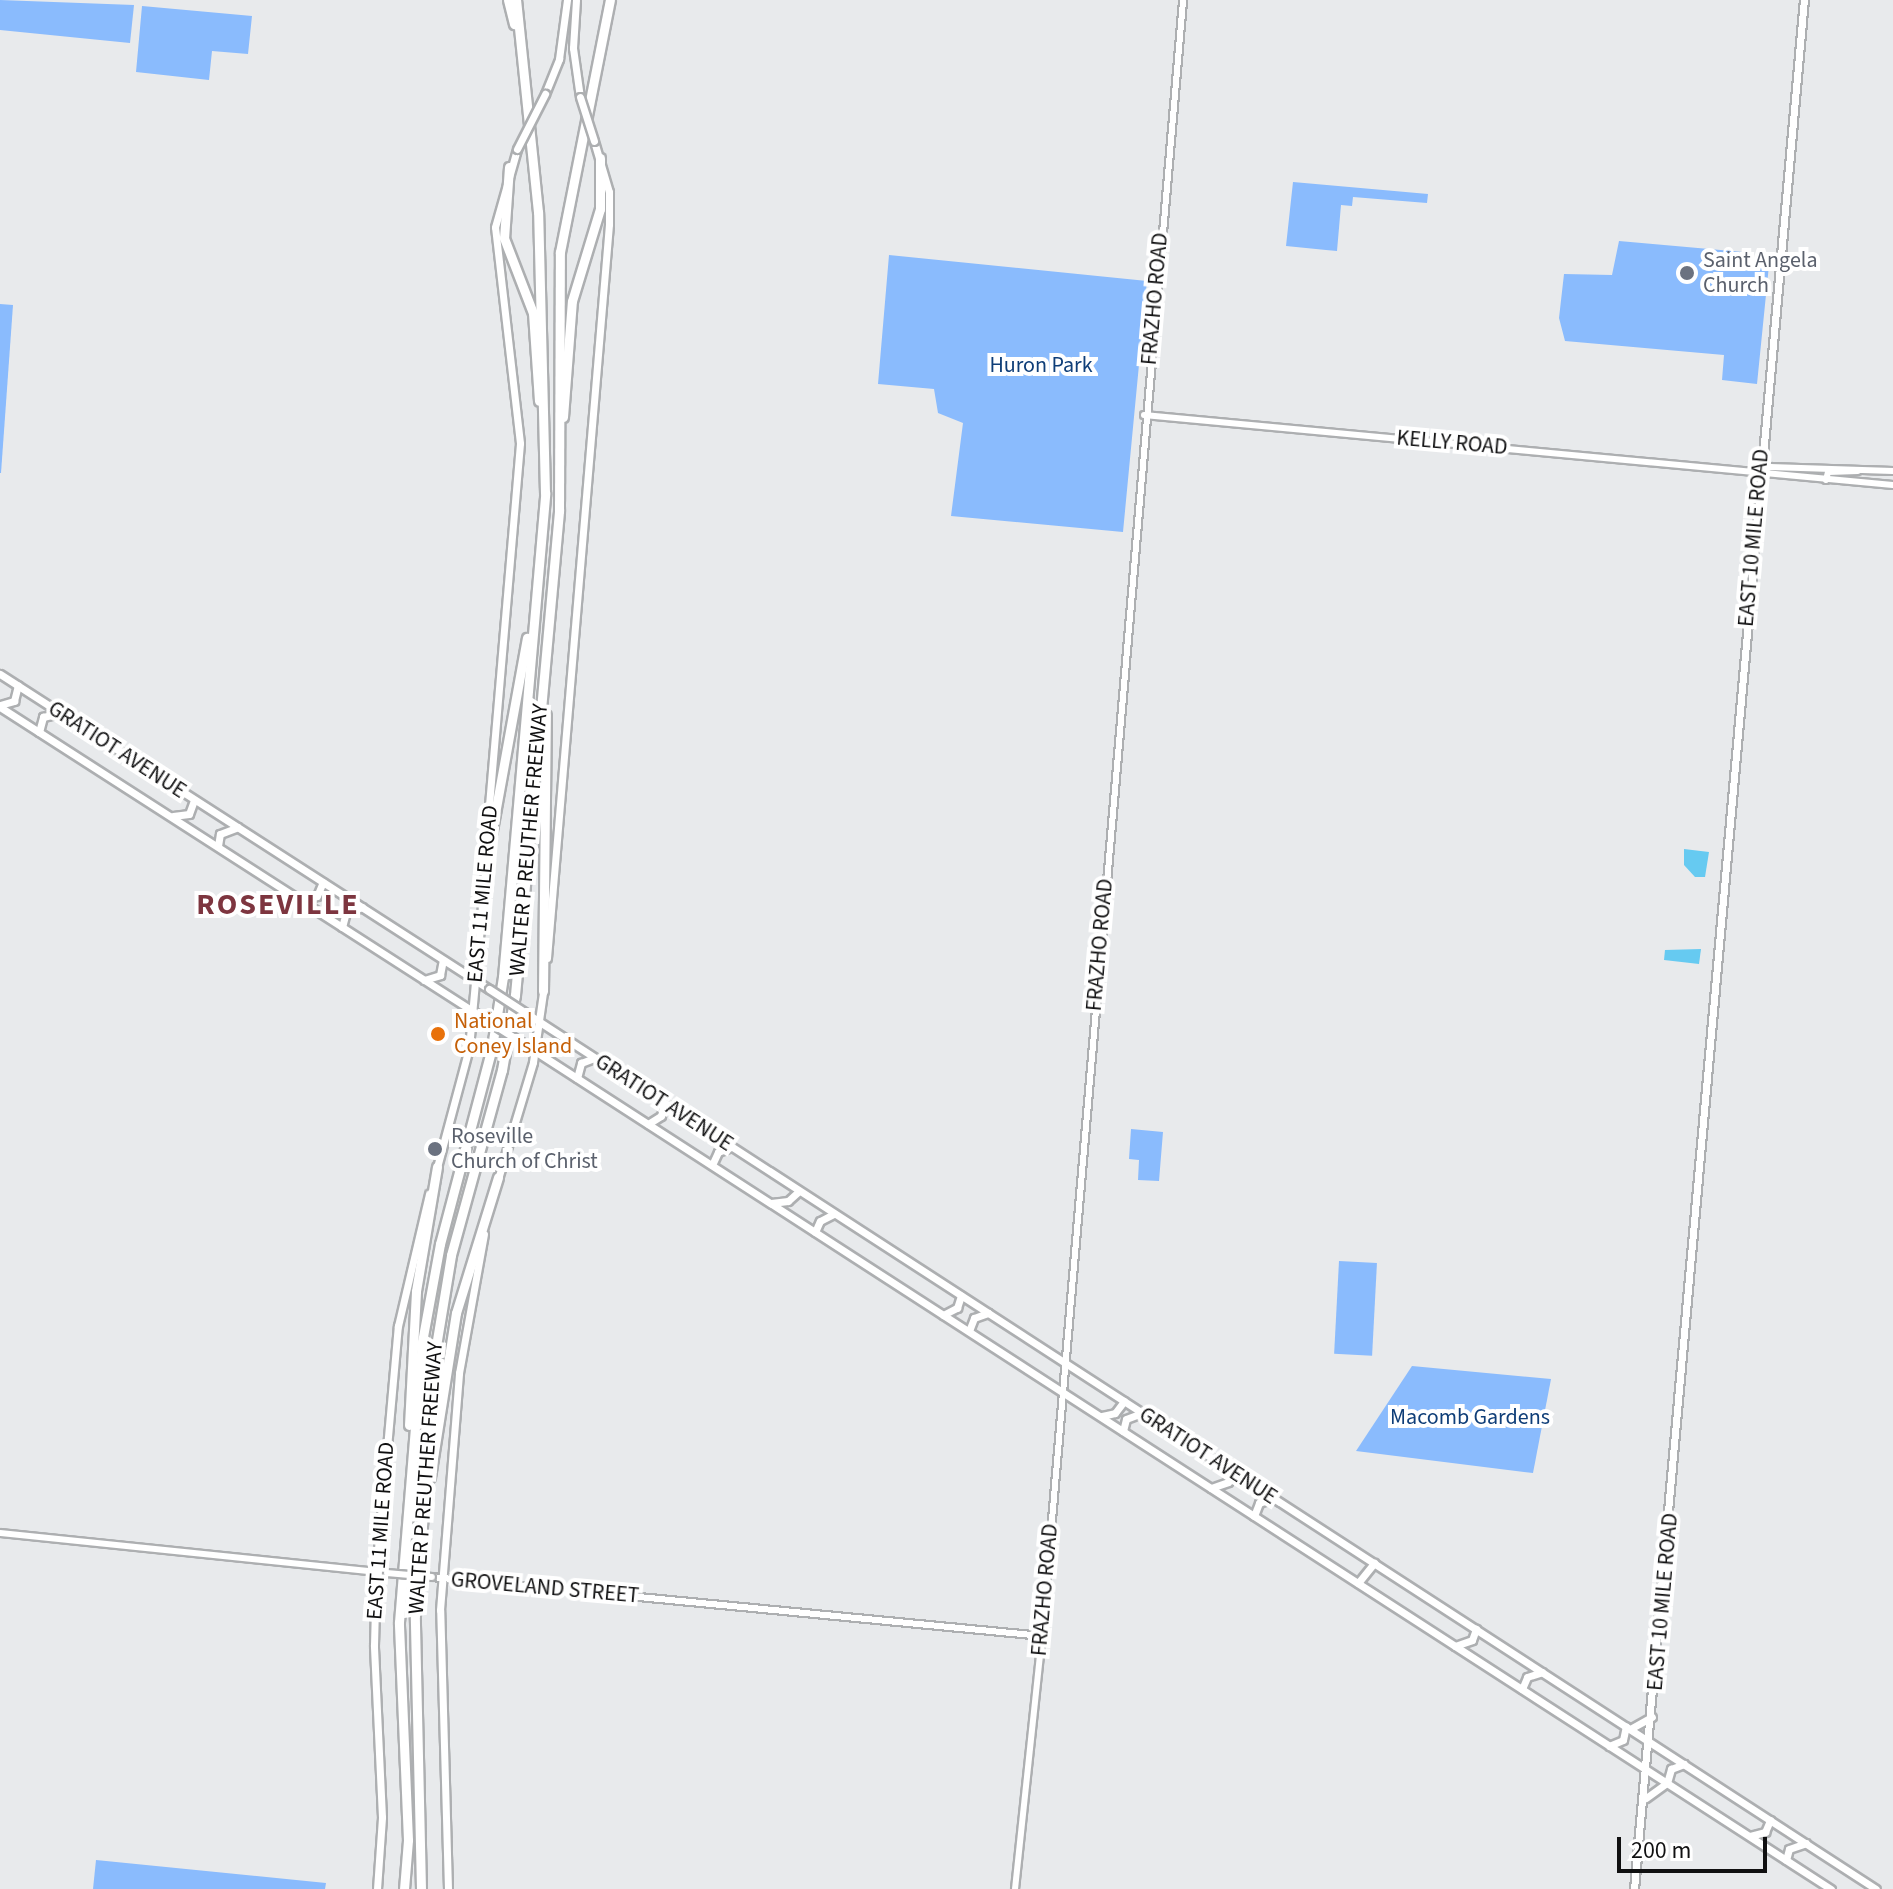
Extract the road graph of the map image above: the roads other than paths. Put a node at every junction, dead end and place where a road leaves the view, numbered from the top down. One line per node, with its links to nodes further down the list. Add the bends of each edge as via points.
1 (508, 0): 8 (highway)
2 (516, 0): 8 (highway)
3 (567, 0): 9 (main road, EAST 11 MILE ROAD)
4 (576, 0): 10 (main road)
5 (613, 0): 15 (highway, WALTER P REUTHER FREEWAY, via 560,252)
6 (1183, 0): 13 (street, FRAZHO ROAD)
7 (1804, 0): 17 (main road, EAST 10 MILE ROAD)
8 (519, 45): 14 (highway, WALTER P REUTHER FREEWAY, via 538,212)
9 (554, 76): 10 (main road, via 565,71); 12 (main road, EAST 11 MILE ROAD, bridge)
10 (576, 79): 11 (main road, bridge)
11 (600, 158): 15 (highway, via 600,209 572,301); 40 (main road, via 609,192 609,224)
12 (509, 167): 14 (highway, via 504,238 533,313); 32 (main road, EAST 11 MILE ROAD, via 495,227 520,443)
13 (1144, 415): 17 (street, KELLY ROAD); 60 (street, FRAZHO ROAD)
14 (545, 435): 21 (highway, WALTER P REUTHER FREEWAY)
15 (559, 440): 22 (highway, WALTER P REUTHER FREEWAY)
16 (1866, 469): 17 (street, KELLY ROAD); 18 (street, KELLY ROAD); 19 (street, via 1828,472)
17 (1759, 471): 19 (street, KELLY ROAD); 82 (main road, EAST 10 MILE ROAD)
18 (1893, 471)
19 (1826, 480): 20 (street, KELLY ROAD)
20 (1893, 483)
21 (542, 528): 32 (highway, via 507,766); 67 (highway, WALTER P REUTHER FREEWAY, via 503,977 485,1081 432,1276)
22 (546, 661): 40 (highway); 72 (highway, WALTER P REUTHER FREEWAY, via 515,995 502,1070 443,1291)
23 (0, 674): 24 (main road, GRATIOT AVENUE)
24 (18, 685): 25 (main road, via 14,701); 26 (main road, GRATIOT AVENUE)
25 (0, 706): 27 (main road, GRATIOT AVENUE)
26 (60, 713): 27 (main road, via 43,717); 28 (main road, GRATIOT AVENUE)
27 (39, 732): 29 (main road, GRATIOT AVENUE)
28 (194, 800): 29 (main road, via 189,814); 30 (main road, GRATIOT AVENUE)
29 (171, 816): 31 (main road, GRATIOT AVENUE)
30 (238, 827): 31 (main road, via 220,834); 33 (main road, GRATIOT AVENUE)
31 (218, 846): 34 (main road, GRATIOT AVENUE)
32 (486, 863): 39 (main road, EAST 11 MILE ROAD)
33 (323, 882): 34 (main road, via 317,896); 35 (main road, GRATIOT AVENUE)
34 (301, 900): 36 (main road, GRATIOT AVENUE)
35 (362, 907): 36 (main road, via 346,912); 37 (main road, GRATIOT AVENUE)
36 (342, 927): 38 (main road, GRATIOT AVENUE)
37 (443, 960): 38 (main road, via 440,975); 39 (main road, GRATIOT AVENUE)
38 (424, 980): 41 (main road, GRATIOT AVENUE)
39 (476, 981): 41 (main road, EAST 11 MILE ROAD); 42 (main road, GRATIOT AVENUE, bridge)
40 (543, 991): 42 (main road)
41 (473, 1012): 43 (main road, GRATIOT AVENUE, bridge); 50 (main road, EAST 11 MILE ROAD, via 466,1063)
42 (539, 1022): 43 (main road); 44 (main road, GRATIOT AVENUE)
43 (535, 1051): 45 (main road, GRATIOT AVENUE); 51 (main road)
44 (594, 1058): 45 (main road, via 581,1063); 46 (main road, GRATIOT AVENUE)
45 (577, 1078): 47 (main road, GRATIOT AVENUE)
46 (664, 1103): 47 (main road, via 661,1116); 48 (main road, GRATIOT AVENUE)
47 (648, 1124): 49 (main road, GRATIOT AVENUE)
48 (731, 1147): 49 (main road, via 718,1152); 52 (main road, GRATIOT AVENUE)
49 (712, 1165): 53 (main road, GRATIOT AVENUE)
50 (437, 1167): 67 (highway, via 416,1291); 74 (main road, EAST 11 MILE ROAD, via 398,1326)
51 (498, 1177): 72 (highway, via 456,1313); 75 (main road, via 462,1350)
52 (799, 1191): 53 (main road, via 788,1201); 54 (main road, GRATIOT AVENUE)
53 (771, 1203): 55 (main road, GRATIOT AVENUE)
54 (834, 1214): 55 (main road, via 820,1221); 56 (main road, GRATIOT AVENUE)
55 (815, 1232): 58 (main road, GRATIOT AVENUE)
56 (961, 1296): 57 (main road, GRATIOT AVENUE); 58 (main road, via 957,1308)
57 (988, 1313): 59 (main road, via 974,1318); 60 (main road, GRATIOT AVENUE)
58 (943, 1315): 59 (main road, GRATIOT AVENUE)
59 (969, 1331): 61 (main road, GRATIOT AVENUE)
60 (1064, 1363): 61 (street, FRAZHO ROAD); 62 (main road, GRATIOT AVENUE)
61 (1062, 1391): 64 (main road, GRATIOT AVENUE); 78 (street, FRAZHO ROAD)
62 (1124, 1401): 63 (main road, GRATIOT AVENUE); 64 (main road, via 1115,1413)
63 (1142, 1413): 65 (main road, via 1126,1419); 66 (main road, GRATIOT AVENUE)
64 (1099, 1416): 65 (main road, GRATIOT AVENUE)
65 (1123, 1431): 68 (main road, GRATIOT AVENUE)
66 (1232, 1471): 68 (main road, via 1228,1482); 69 (main road, GRATIOT AVENUE)
67 (411, 1477): 95 (highway, WALTER P REUTHER FREEWAY, via 399,1622 408,1840)
68 (1211, 1488): 70 (main road, GRATIOT AVENUE)
69 (1273, 1498): 70 (main road, via 1259,1503); 73 (main road, GRATIOT AVENUE)
70 (1254, 1516): 76 (main road, GRATIOT AVENUE)
71 (0, 1533): 74 (street, GROVELAND STREET)
72 (418, 1561): 96 (highway, WALTER P REUTHER FREEWAY)
73 (1374, 1563): 76 (main road); 77 (main road, GRATIOT AVENUE)
74 (376, 1571): 75 (street, GROVELAND STREET, bridge); 94 (main road, EAST 11 MILE ROAD, via 382,1817)
75 (442, 1578): 78 (street, GROVELAND STREET); 97 (main road)
76 (1358, 1583): 79 (main road, GRATIOT AVENUE)
77 (1476, 1629): 79 (main road, via 1470,1642); 80 (main road, GRATIOT AVENUE)
78 (1042, 1636): 98 (street, FRAZHO ROAD)
79 (1455, 1646): 81 (main road, GRATIOT AVENUE)
80 (1542, 1672): 81 (main road, via 1527,1677); 83 (main road, GRATIOT AVENUE)
81 (1522, 1689): 85 (main road, GRATIOT AVENUE)
82 (1653, 1715): 83 (main road); 84 (main road, EAST 10 MILE ROAD)
83 (1628, 1728): 84 (main road, GRATIOT AVENUE); 85 (main road, via 1623,1740)
84 (1650, 1743): 86 (main road, GRATIOT AVENUE); 87 (main road, EAST 10 MILE ROAD)
85 (1609, 1746): 87 (main road, GRATIOT AVENUE)
86 (1684, 1764): 88 (main road, via 1671,1769); 90 (main road, GRATIOT AVENUE)
87 (1647, 1770): 88 (main road, GRATIOT AVENUE); 89 (main road, EAST 10 MILE ROAD)
88 (1667, 1783): 89 (main road); 91 (main road, GRATIOT AVENUE)
89 (1643, 1804): 99 (main road, EAST 10 MILE ROAD)
90 (1770, 1820): 91 (main road, via 1765,1832); 92 (main road, GRATIOT AVENUE)
91 (1750, 1836): 93 (main road, GRATIOT AVENUE)
92 (1806, 1843): 93 (main road, via 1792,1847); 101 (main road, GRATIOT AVENUE)
93 (1786, 1860): 100 (main road, GRATIOT AVENUE)
94 (377, 1889)
95 (404, 1889)
96 (421, 1889)
97 (448, 1889)
98 (1015, 1889)
99 (1634, 1889)
100 (1831, 1889)
101 (1876, 1889)

